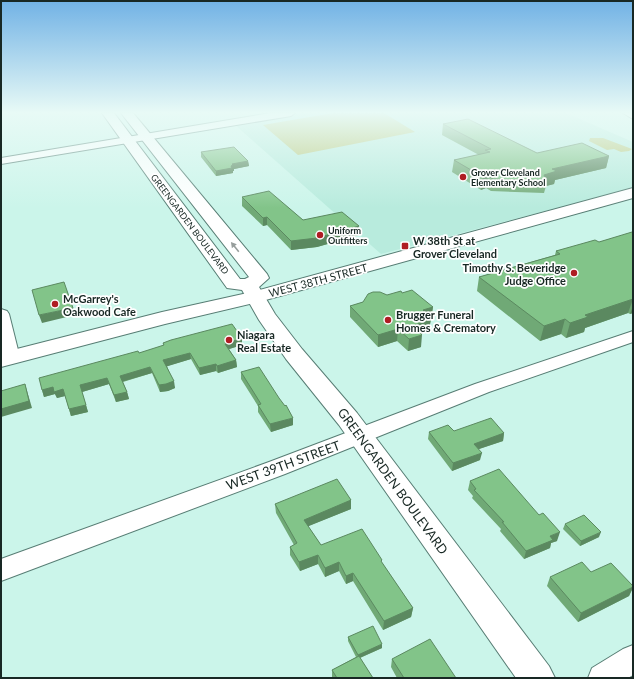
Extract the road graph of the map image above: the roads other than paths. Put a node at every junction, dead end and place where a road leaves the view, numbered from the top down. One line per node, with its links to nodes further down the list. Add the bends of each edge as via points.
1 (102, 145): 3 (street)
2 (141, 145): 5 (street, GREENGARDEN BOULEVARD, via 234,284)
3 (1, 161)
4 (633, 193): 5 (main road, WEST 38TH STREET)
5 (252, 291): 8 (main road, WEST 38TH STREET, via 162,318); 9 (street, GREENGARDEN BOULEVARD, via 294,354)
6 (1, 314): 8 (street)
7 (633, 336): 9 (street, WEST 39TH STREET, via 482,388)
8 (6, 359)
9 (361, 436): 10 (street, WEST 39TH STREET); 12 (street, GREENGARDEN BOULEVARD)
10 (1, 570)
11 (633, 659): 13 (street)
12 (537, 678)
13 (602, 678)

